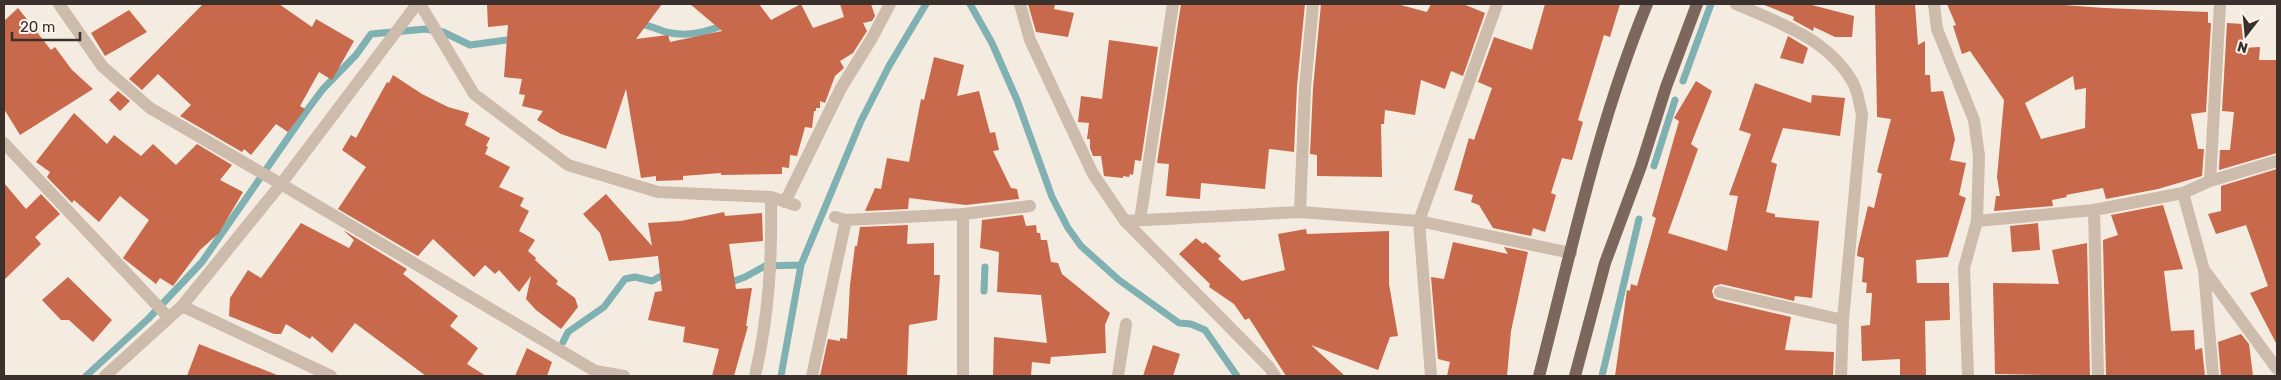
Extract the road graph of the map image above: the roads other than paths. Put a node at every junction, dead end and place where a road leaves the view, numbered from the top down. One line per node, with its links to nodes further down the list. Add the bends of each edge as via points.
1 (59, 4): 16 (street, via 102,66 150,108)
2 (890, 4): 18 (street, via 841,88 790,203)
3 (1020, 4): 25 (street, via 1030,40 1093,174)
4 (1173, 4): 23 (street)
5 (1313, 4): 21 (street, via 1305,87)
6 (1497, 4): 26 (street)
7 (1647, 4): 27 (main road, via 1606,123)
8 (1697, 4): 45 (main road, via 1605,263)
9 (1736, 4): 32 (street, via 1806,36 1835,57 1853,82 1862,114)
10 (1934, 4): 24 (street, via 1937,29 1974,120 1979,156)
11 (2220, 4): 15 (street)
12 (424, 5): 16 (street); 18 (street, via 474,94 568,165 658,192)
13 (4, 143): 31 (street)
14 (2277, 161): 15 (street)
15 (2210, 181): 17 (street)
16 (281, 184): 30 (street); 37 (street, via 595,370)
17 (2183, 193): 20 (street); 28 (street)
18 (771, 197): 38 (street, via 772,262 763,343)
19 (1030, 206): 22 (street)
20 (2094, 210): 24 (street); 48 (street)
21 (1300, 212): 23 (street); 26 (street)
22 (963, 214): 39 (street, via 841,219); 40 (street)
23 (1140, 220): 25 (street)
24 (1977, 220): 47 (street, via 1964,268)
25 (1125, 221): 42 (street)
26 (1419, 221): 27 (street); 43 (street)
27 (1570, 253): 44 (main road)
28 (2204, 270): 34 (street); 49 (street)
29 (1720, 292): 32 (street)
30 (182, 306): 31 (street); 35 (street)
31 (169, 318): 36 (street)
32 (1843, 320): 46 (street)
33 (1126, 324): 41 (street)
34 (2277, 370)
35 (325, 374)
36 (105, 376)
37 (624, 376)
38 (755, 376)
39 (812, 376)
40 (963, 376)
41 (1118, 376)
42 (1275, 376)
43 (1431, 376)
44 (1539, 376)
45 (1575, 376)
46 (1841, 376)
47 (1968, 376)
48 (2098, 376)
49 (2213, 376)

